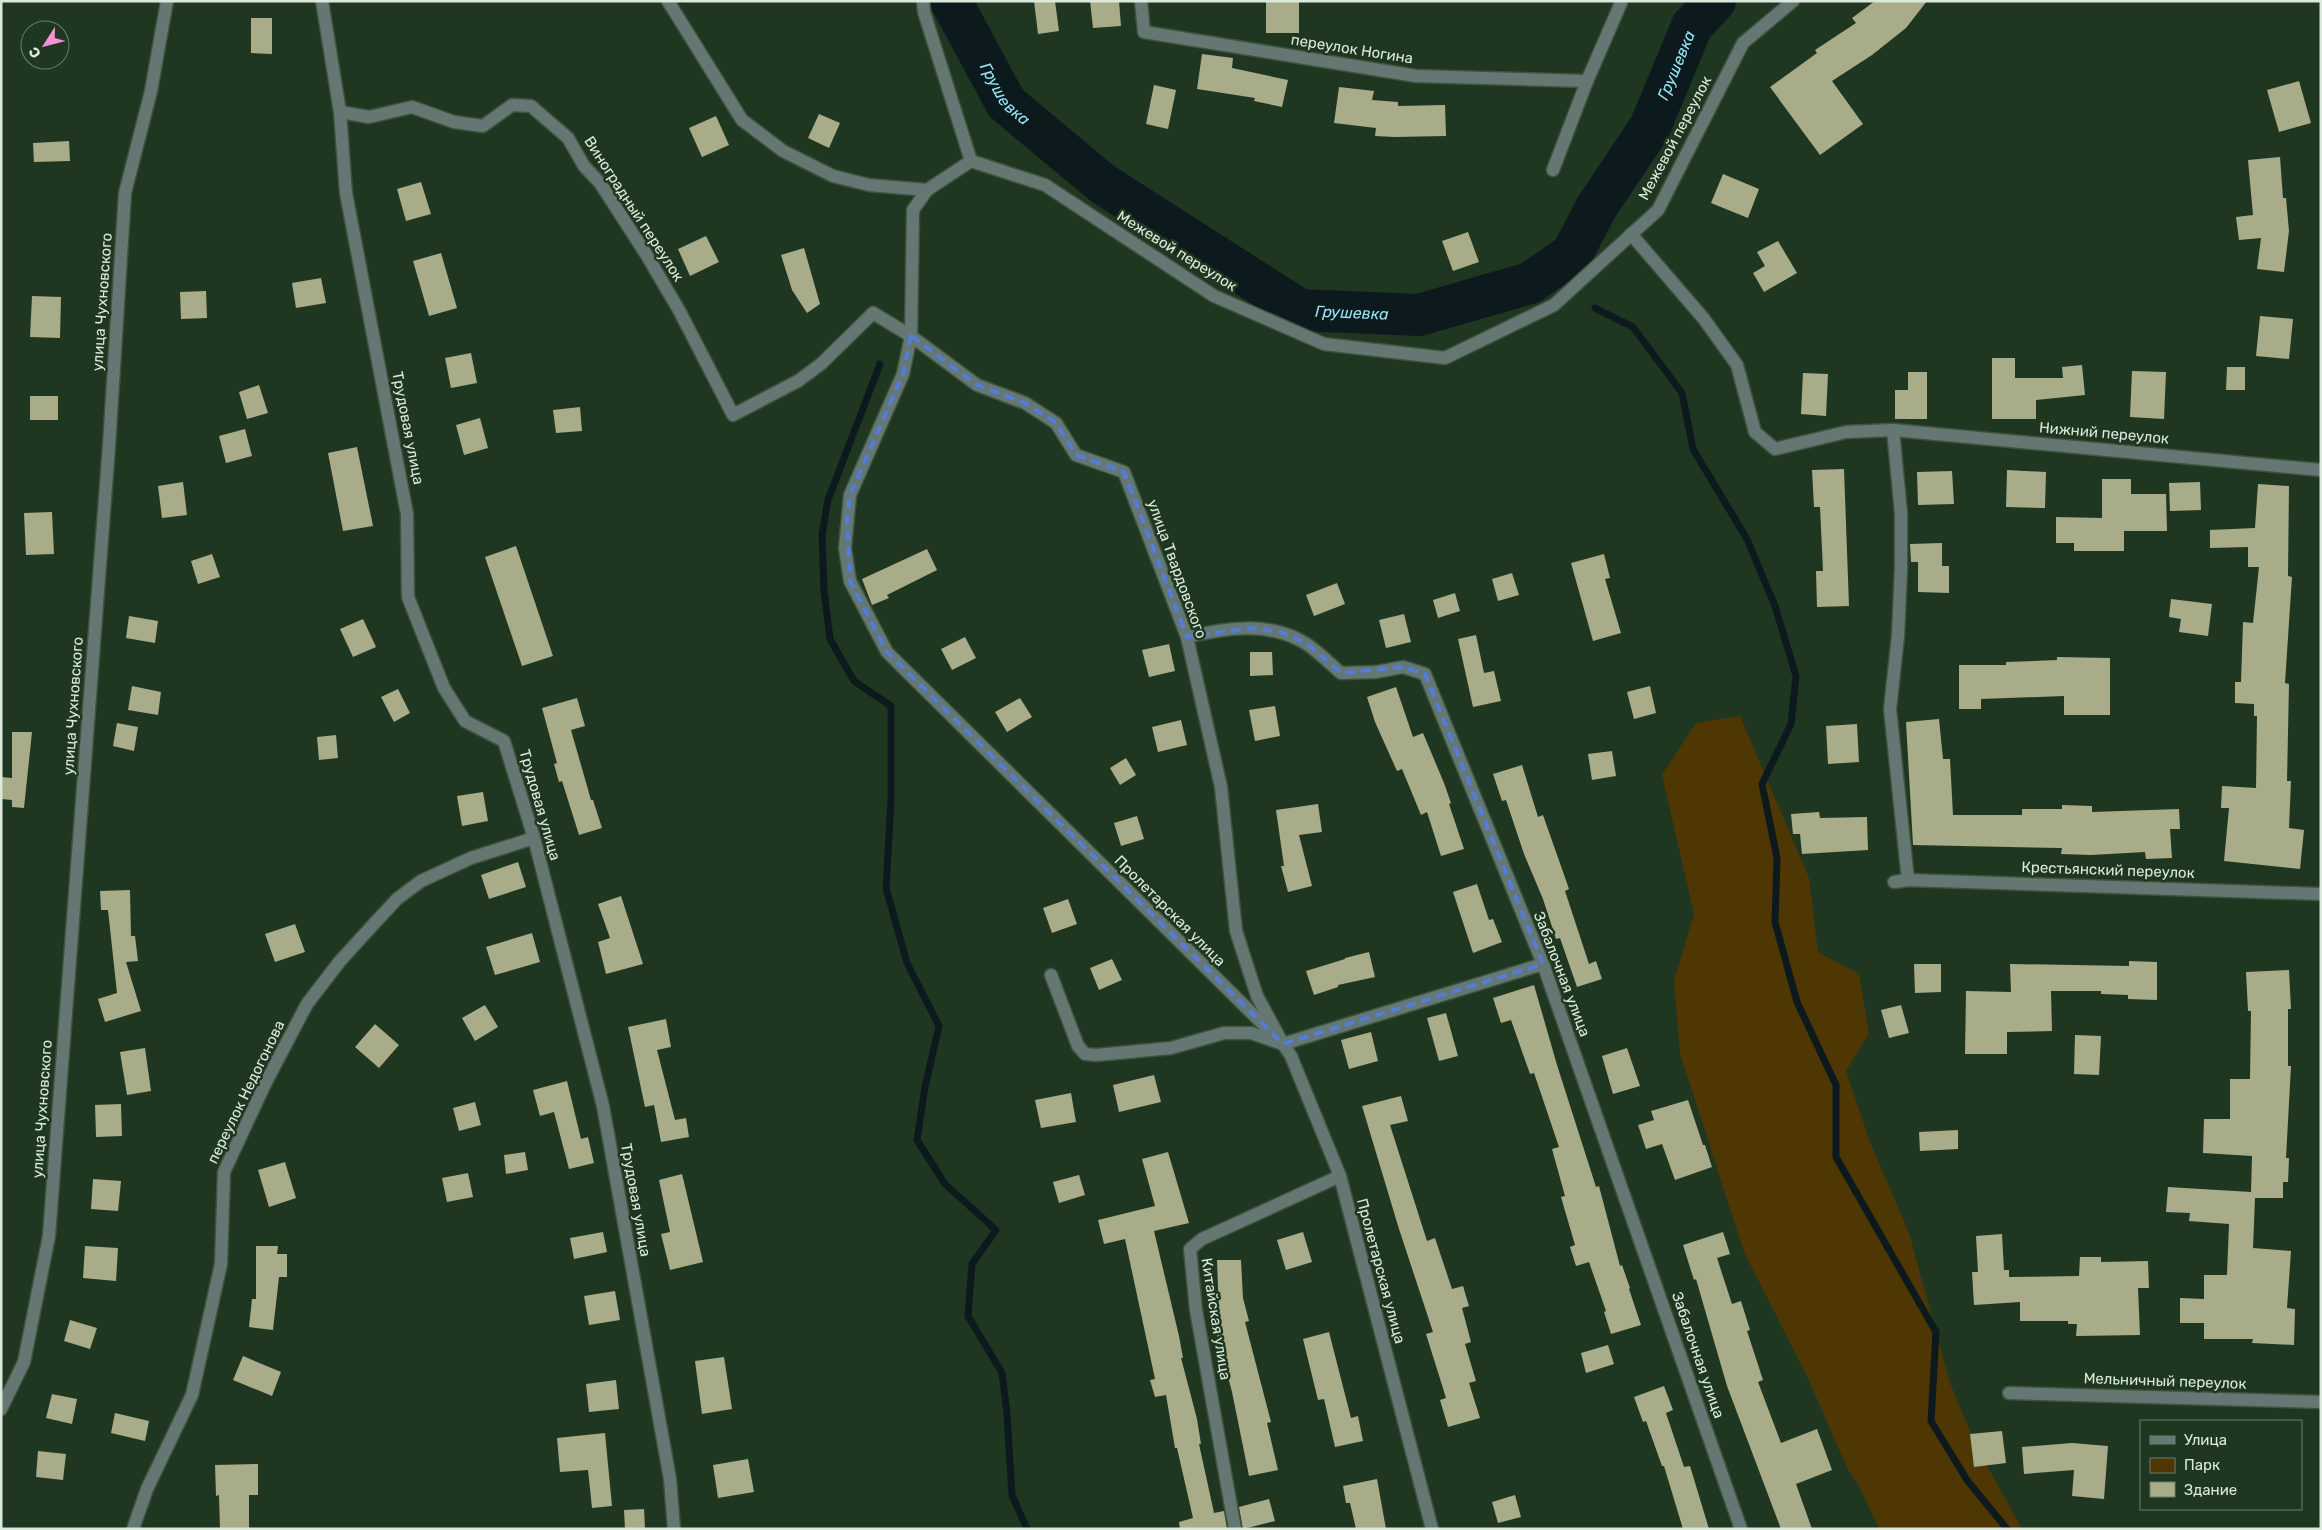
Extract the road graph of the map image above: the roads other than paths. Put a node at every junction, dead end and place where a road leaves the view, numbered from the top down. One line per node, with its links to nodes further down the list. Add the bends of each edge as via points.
1 (167, 1): 29 (street, улица Чухновского, via 151,91 125,193 49,1236 24,1362)
2 (322, 1): 9 (street, Трудовая улица)
3 (668, 1): 12 (street, via 742,120 783,151 833,176 869,185)
4 (923, 1): 10 (street)
5 (1141, 1): 8 (street, переулок Ногина, via 1144,32 1416,76)
6 (1620, 1): 8 (street)
7 (1793, 1): 13 (street, Межевой переулок, via 1743,43 1658,210)
8 (1587, 81): 11 (street)
9 (340, 112): 15 (street, Виноградный переулок, via 369,117 412,107 454,122 483,126 512,105 530,106 568,138 584,166 600,183 680,312); 19 (street, Трудовая улица, via 346,193 407,514 408,598 444,688 465,721 504,740)
10 (971, 161): 12 (street); 13 (street, Межевой переулок, via 1045,186 1214,296 1324,344 1445,358 1554,305)
11 (1553, 170)
12 (927, 190): 14 (street, Пролетарская улица, via 913,210)
13 (1631, 234): 16 (street, Нижний переулок, via 1704,319 1737,365 1755,432 1775,449 1846,432)
14 (911, 336): 15 (street, улица Твардовского, via 873,313 821,364 798,381); 18 (street, улица Твардовского, via 977,385 1025,403 1056,422 1076,455 1124,472); 25 (street, Пролетарская улица, via 903,374 850,495 846,538 850,581 887,652)
15 (732, 415)
16 (1888, 430): 17 (street, Нижний переулок); 20 (street, via 1901,513 1898,636 1890,709)
17 (2321, 470)
18 (1187, 637): 23 (street, Забалочная улица, via 1252,628 1281,632 1306,643 1341,673 1403,667 1425,674); 25 (street, улица Твардовского, via 1221,787 1236,931 1257,996)
19 (534, 838): 30 (street, переулок Недогонова, via 471,858 422,881 397,899 340,961 307,1004 224,1172 221,1264 192,1396 147,1489); 31 (street, Трудовая улица, via 603,1106 670,1479)
20 (1908, 880): 21 (street, Крестьянский переулок); 22 (street, Крестьянский переулок)
21 (1894, 882)
22 (2321, 894)
23 (1543, 964): 25 (street); 34 (street, Забалочная улица)
24 (1050, 975): 25 (street, via 1078,1046 1085,1054 1171,1048 1224,1033 1251,1033)
25 (1283, 1044): 26 (street, Пролетарская улица, via 1291,1056)
26 (1340, 1176): 32 (street, Китайская улица, via 1202,1239 1190,1249 1196,1310); 33 (street, Пролетарская улица)
27 (2009, 1392): 28 (street, Мельничный переулок)
28 (2321, 1402)
29 (1, 1409)
30 (133, 1529)
31 (674, 1529)
32 (1235, 1529)
33 (1432, 1529)
34 (1741, 1529)

